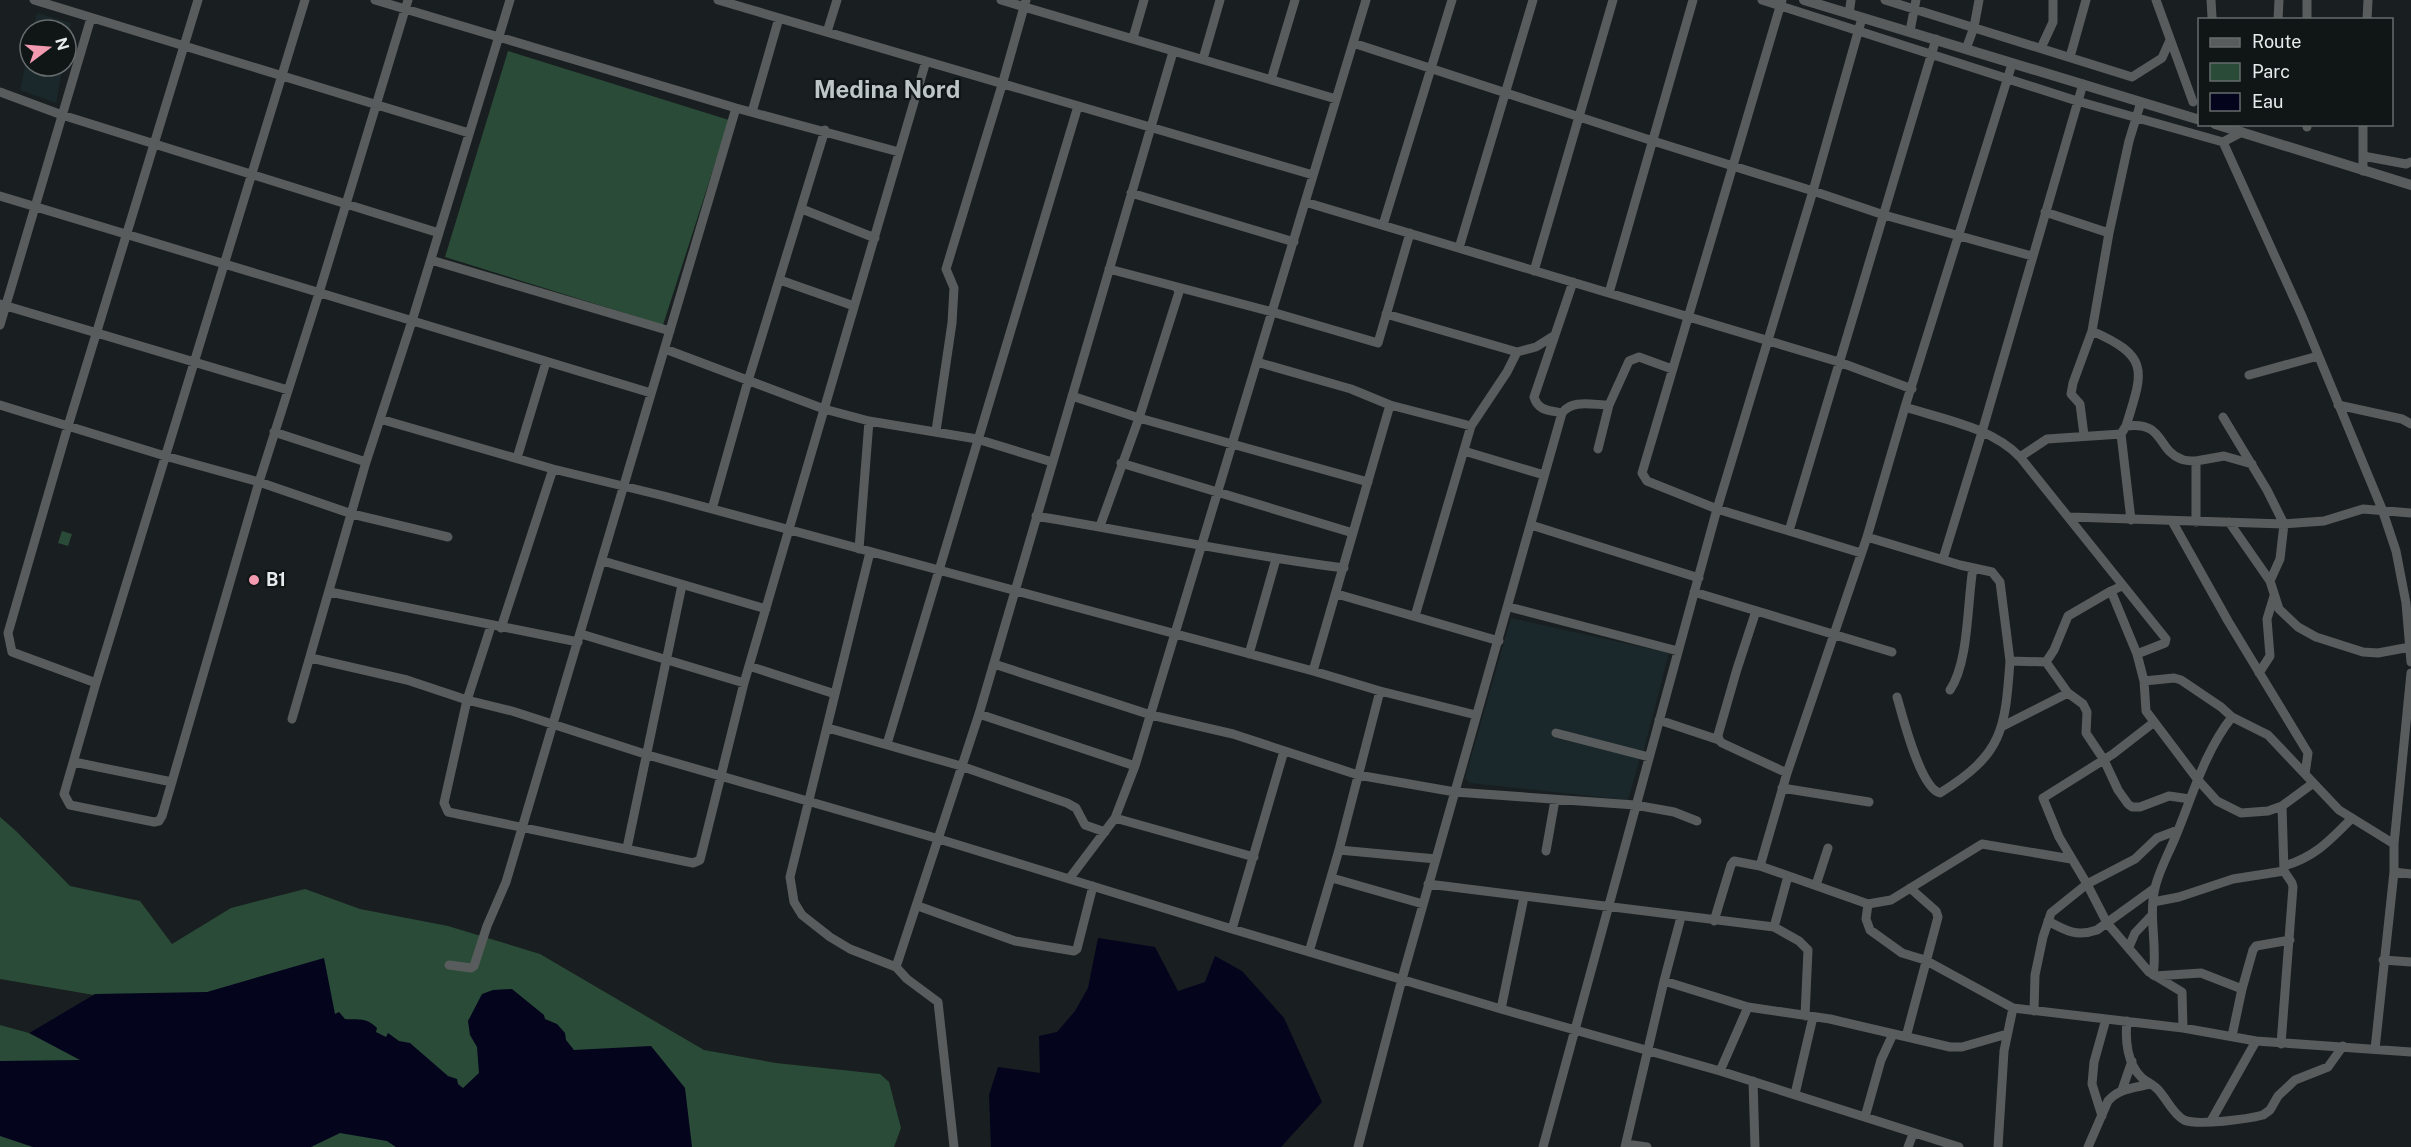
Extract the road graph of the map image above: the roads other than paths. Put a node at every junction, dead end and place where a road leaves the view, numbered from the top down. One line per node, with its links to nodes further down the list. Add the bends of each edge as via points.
1 (34, 0): 35 (street)
2 (198, 0): 50 (street)
3 (305, 0): 60 (street)
4 (375, 0): 30 (street)
5 (510, 0): 45 (street)
6 (718, 0): 36 (street)
7 (837, 0): 43 (street)
8 (1001, 0): 31 (street)
9 (1144, 0): 46 (street)
10 (1220, 0): 56 (street)
11 (1295, 0): 62 (street)
12 (1366, 0): 49 (street)
13 (1452, 0): 59 (street)
14 (1533, 0): 66 (street)
15 (1613, 0): 76 (street)
16 (1693, 0): 85 (street)
17 (1762, 0): 29 (street)
18 (1804, 0): 33 (street)
19 (1851, 0): 33 (street)
20 (1885, 0): 32 (street)
21 (1979, 0): 41 (street)
22 (2053, 0): 51 (street, via 2053,22)
23 (2086, 0): 55 (street)
24 (2156, 0): 48 (street)
25 (2211, 0): 34 (street)
26 (2278, 0): 38 (street)
27 (2307, 0): 39 (street)
28 (2368, 0): 40 (street)
29 (1781, 3): 42 (street); 91 (street)
30 (407, 4): 45 (street); 71 (street)
31 (1025, 4): 46 (street); 64 (street)
32 (1915, 4): 41 (street); 44 (street)
33 (1849, 14): 37 (street)
34 (2212, 17)
35 (91, 18): 50 (street); 75 (street)
36 (779, 18): 43 (street); 74 (street)
37 (1862, 18): 42 (street); 44 (street)
38 (2278, 18)
39 (2307, 18)
40 (2367, 18)
41 (1974, 27): 51 (street); 52 (street)
42 (1860, 31): 54 (street); 96 (street)
43 (827, 32): 57 (street)
44 (1910, 32): 47 (street)
45 (499, 36): 73 (street); 84 (street)
46 (1133, 39): 53 (street)
47 (1936, 39): 52 (street); 54 (street)
48 (2170, 40): 55 (street, via 2162,58 2135,76); 70 (street)
49 (1353, 43): 59 (street); 67 (street)
50 (184, 46): 60 (street); 87 (street)
51 (2041, 48): 55 (street)
52 (1966, 49): 58 (street)
53 (1173, 52): 56 (street); 81 (street)
54 (1932, 54): 61 (street); 104 (street)
55 (2070, 57)
56 (1203, 59): 62 (street)
57 (926, 61): 64 (street); 88 (street)
58 (2012, 64): 61 (street); 63 (street)
59 (1431, 69): 66 (street); 105 (street)
60 (282, 76): 71 (street); 93 (street)
61 (2006, 78): 68 (street); 110 (street)
62 (1271, 80): 67 (street)
63 (2083, 84): 68 (street); 69 (street)
64 (1002, 85): 72 (street); 165 (street, via 946,269 954,288 952,323)
65 (0, 92): 75 (street)
66 (1505, 94): 76 (street); 113 (street)
67 (1336, 99): 94 (street)
68 (2077, 101): 77 (street); 103 (street)
69 (2141, 102): 77 (street); 78 (street)
70 (2193, 102)
71 (376, 105): 84 (street); 100 (street)
72 (1078, 106): 81 (street); 169 (street)
73 (736, 108): 74 (street); 131 (street)
74 (752, 112): 82 (street)
75 (62, 115): 87 (street); 101 (street)
76 (1579, 116): 85 (street); 118 (street)
77 (2135, 118): 86 (street); 108 (street)
78 (2198, 120)
79 (2222, 126): 83 (street)
80 (2363, 126): 89 (street)
81 (1151, 128): 94 (street); 97 (street)
82 (825, 130): 88 (street); 102 (street)
83 (2242, 132): 86 (street); 92 (street)
84 (469, 134): 106 (street)
85 (1653, 141): 91 (street); 123 (street)
86 (2223, 142): 138 (street)
87 (154, 144): 93 (street); 109 (street)
88 (900, 152): 111 (street)
89 (2363, 156): 90 (street); 92 (street)
90 (2411, 162)
91 (1734, 166): 96 (street); 128 (street)
92 (2363, 171): 95 (street)
93 (252, 174): 100 (street); 116 (street)
94 (1313, 176): 99 (street)
95 (2411, 185)
96 (1813, 190): 104 (street); 135 (street)
97 (1131, 193): 112 (street); 117 (street)
98 (0, 196): 101 (street)
99 (1305, 202): 105 (street); 112 (street)
100 (346, 204): 106 (street); 122 (street)
101 (34, 207): 109 (street); 124 (street)
102 (802, 209): 111 (street); 119 (street)
103 (2045, 212): 108 (street); 114 (street)
104 (1884, 215): 110 (street); 141 (street)
105 (1383, 225): 107 (street)
106 (439, 233): 115 (street)
107 (1410, 233): 113 (street); 127 (street)
108 (2109, 233): 132 (street)
109 (126, 234): 116 (street); 133 (street)
110 (1960, 235): 114 (street); 146 (street)
111 (875, 238): 125 (street)
112 (1293, 242): 126 (street)
113 (1460, 248): 118 (street)
114 (2032, 256): 167 (street)
115 (431, 260): 129 (street); 131 (street)
116 (224, 264): 122 (street); 142 (street)
117 (1109, 268): 121 (street); 149 (street)
118 (1534, 271): 120 (street)
119 (780, 280): 125 (street); 145 (street)
120 (1573, 282): 123 (street); 134 (street)
121 (1177, 288): 126 (street); 158 (street, via 1179,292)
122 (319, 293): 129 (street); 147 (street)
123 (1609, 293): 128 (street)
124 (2, 305): 130 (street); 133 (street)
125 (854, 306): 155 (street)
126 (1272, 312): 127 (street, via 1378,343); 140 (street)
127 (1386, 314): 137 (street)
128 (1689, 317): 135 (street); 143 (street)
129 (412, 321): 139 (street); 159 (street)
130 (0, 325)
131 (670, 331): 136 (street)
132 (2092, 331): 164 (street, via 2125,349 2137,364 2140,378); 168 (street, via 2071,394 2080,404)
133 (96, 333): 142 (street); 162 (street)
134 (1555, 335): 137 (street, via 1536,347); 156 (street, via 1534,397 1542,409)
135 (1768, 341): 141 (street); 188 (street)
136 (665, 349): 145 (street); 148 (street)
137 (1517, 352): 163 (street)
138 (2318, 356): 144 (street); 153 (street)
139 (546, 362): 148 (street); 175 (street)
140 (1257, 362): 151 (street, via 1351,389); 170 (street)
141 (1839, 362): 146 (street); 202 (street)
142 (194, 363): 147 (street); 173 (street)
143 (1672, 369): 152 (street, via 1634,358 1629,361); 188 (street, via 1642,473 1647,481)
144 (2249, 375)
145 (748, 381): 155 (street); 187 (street)
146 (1912, 389): 154 (street)
147 (288, 390): 166 (street)
148 (651, 393): 185 (street)
149 (1072, 396): 158 (street); 178 (street)
150 (0, 405): 162 (street)
151 (1390, 405): 163 (street); 184 (street)
152 (1609, 405): 156 (street, via 1575,404); 171 (street)
153 (2338, 405): 161 (street, via 2393,416); 189 (street)
154 (1905, 407): 167 (street); 205 (street)
155 (824, 409): 160 (street); 201 (street)
156 (1562, 413): 182 (street)
157 (2223, 417): 180 (street)
158 (1139, 418): 170 (street); 179 (street)
159 (380, 419): 175 (street); 177 (street)
160 (869, 421): 165 (street); 207 (street)
161 (2411, 424)
162 (68, 426): 173 (street); 232 (street)
163 (1472, 426): 172 (street)
164 (2124, 430): 168 (street); 176 (street, via 2144,425 2181,459); 194 (street)
165 (936, 431): 169 (street)
166 (274, 432): 177 (street); 183 (street)
167 (1982, 432): 174 (street, via 2001,441); 211 (street)
168 (2084, 435): 174 (street, via 2047,439)
169 (977, 439): 178 (street); 215 (street)
170 (1233, 443): 184 (street); 186 (street)
171 (1598, 449)
172 (1464, 451): 182 (street); 229 (street)
173 (165, 456): 183 (street); 253 (street)
174 (2019, 457): 193 (street)
175 (517, 458): 181 (street)
176 (2196, 461): 180 (street, via 2224,456); 196 (street)
177 (366, 462): 191 (street)
178 (1052, 462): 192 (street)
179 (1121, 463): 186 (street); 200 (street)
180 (2252, 464): 198 (street)
181 (553, 469): 185 (street); 231 (street)
182 (1544, 475): 199 (street)
183 (259, 482): 191 (street); 287 (street)
184 (1368, 482): 203 (street)
185 (624, 486): 187 (street); 212 (street)
186 (1218, 492): 203 (street); 206 (street)
187 (712, 509): 201 (street)
188 (1717, 509): 202 (street); 216 (street)
189 (2382, 509): 190 (street); 198 (street, via 2363,509 2324,521); 237 (street, via 2396,551)
190 (2411, 513)
191 (352, 514): 204 (street); 222 (street)
192 (1036, 516): 200 (street); 220 (street)
193 (2070, 517): 194 (street); 219 (street)
194 (2131, 520): 195 (street)
195 (2172, 522): 196 (street); 250 (street)
196 (2196, 522): 197 (street)
197 (2229, 522): 198 (street); 217 (street)
198 (2284, 524): 217 (street, via 2280,560)
199 (1531, 525): 216 (street); 226 (street)
200 (1100, 526): 206 (street)
201 (789, 530): 207 (street); 227 (street)
202 (1789, 531): 209 (street)
203 (1353, 532): 213 (street)
204 (448, 537)
205 (1867, 537): 209 (street); 211 (street)
206 (1202, 546): 210 (street); 233 (street)
207 (859, 549): 208 (street)
208 (870, 552): 215 (street); 258 (street)
209 (1861, 553): 234 (street)
210 (1275, 559): 213 (street); 240 (street)
211 (1942, 559): 214 (street)
212 (603, 561): 218 (street); 235 (street)
213 (1344, 567): 224 (street)
214 (1973, 568): 244 (street, via 1992,572 2000,582); 255 (street, via 1961,663)
215 (939, 571): 220 (street); 274 (street)
216 (1699, 578): 223 (street)
217 (2270, 581): 225 (street)
218 (682, 585): 227 (street); 243 (street)
219 (2122, 586): 221 (street); 241 (street, via 2166,641)
220 (1015, 591): 233 (street); 247 (street)
221 (2110, 591): 241 (street); 245 (street, via 2068,616)
222 (330, 592): 230 (street); 242 (street)
223 (1694, 592): 228 (street); 238 (street)
224 (1337, 594): 229 (street); 249 (street)
225 (2274, 596): 237 (street, via 2288,618 2316,637 2363,652); 250 (street, via 2267,619 2270,656)
226 (1509, 607): 236 (street); 238 (street)
227 (766, 609): 248 (street)
228 (1756, 611): 234 (street); 273 (street)
229 (1415, 616): 236 (street)
230 (491, 626): 231 (street); 260 (street)
231 (501, 628): 235 (street)
232 (4, 632): 253 (street, via 12,652)
233 (1175, 634): 240 (street); 263 (street)
234 (1834, 636): 239 (street); 282 (street)
235 (579, 638): 243 (street); 269 (street)
236 (1499, 641): 264 (street)
237 (2410, 647): 246 (street)
238 (1678, 651): 267 (street)
239 (1892, 652)
240 (1250, 654): 249 (street)
241 (2137, 654): 252 (street)
242 (310, 658): 260 (street, via 406,680); 266 (street)
243 (667, 659): 254 (street); 276 (street)
244 (2010, 661): 245 (street); 270 (street)
245 (2046, 662): 257 (street)
246 (2411, 662)
247 (994, 664): 261 (street); 263 (street)
248 (749, 666): 254 (street); 258 (street)
249 (1313, 671): 256 (street)
250 (2259, 673): 283 (street, via 2308,753)
251 (2411, 673): 262 (street)
252 (2144, 681): 265 (street, via 2181,680); 268 (street, via 2145,708)
253 (96, 683): 279 (street)
254 (744, 683): 284 (street)
255 (1950, 690)
256 (1380, 691): 264 (street); 285 (street)
257 (2068, 693): 270 (street); 278 (street, via 2083,704 2087,712 2086,733)
258 (835, 694): 271 (street)
259 (1897, 697): 270 (street, via 1910,740 1935,792 1940,793 1977,766)
260 (467, 700): 269 (street); 300 (street, via 445,808 448,812)
261 (979, 714): 280 (street); 281 (street)
262 (2409, 714): 304 (street)
263 (1150, 715): 275 (street, via 1233,734); 281 (street)
264 (1476, 715): 290 (street)
265 (2232, 717): 283 (street, via 2268,735); 286 (street)
266 (292, 719)
267 (1659, 720): 273 (street); 277 (street)
268 (2153, 723): 278 (street); 286 (street)
269 (552, 724): 276 (street); 300 (street)
270 (2003, 726)
271 (828, 728): 274 (street); 293 (street)
272 (1556, 733): 277 (street)
273 (1719, 740): 282 (street)
274 (887, 744): 280 (street)
275 (1284, 751): 285 (street); 309 (street)
276 (648, 755): 284 (street); 305 (street)
277 (1649, 757): 295 (street)
278 (2104, 760): 291 (street, via 2118,790 2132,807 2166,797); 310 (street, via 2043,798 2050,820)
279 (74, 762): 287 (street); 287 (street, via 64,794 70,805 159,821)
280 (961, 766): 302 (street, via 1067,802 1076,808 1085,825); 303 (street)
281 (1135, 766): 297 (street)
282 (1787, 773): 289 (street)
283 (2306, 774): 288 (street)
284 (720, 775): 293 (street); 305 (street, via 700,860 693,862)
285 (1358, 775): 290 (street); 307 (street)
286 (2198, 780): 291 (street); 296 (street, via 2217,801 2241,813)
287 (172, 782)
288 (2312, 784): 296 (street); 298 (street)
289 (1782, 788): 294 (street); 312 (street)
290 (1455, 792): 292 (street); 311 (street)
291 (2190, 799): 301 (street)
292 (1555, 800): 295 (street); 308 (street)
293 (809, 801): 303 (street); 347 (street, via 790,877 794,902 802,915 830,937)
294 (1869, 802)
295 (1635, 805): 299 (street); 330 (street)
296 (2282, 806): 313 (street)
297 (1115, 818): 302 (street); 309 (street)
298 (2352, 818): 304 (street); 313 (street, via 2325,846)
299 (1697, 821)
300 (523, 826): 305 (street); 346 (street, via 476,962 471,968)
301 (2178, 830): 320 (street, via 2157,838 2135,859); 324 (street)
302 (1105, 832): 318 (street)
303 (939, 839): 318 (street); 329 (street)
304 (2394, 844): 314 (street)
305 (627, 848)
306 (1828, 848): 321 (street)
307 (1339, 850): 311 (street); 317 (street)
308 (1546, 851)
309 (1254, 857): 337 (street)
310 (2072, 858): 320 (street); 323 (street, via 1982,844)
311 (1436, 859): 319 (street)
312 (1760, 866): 316 (street); 333 (street, via 1739,861 1731,864)
313 (2284, 869): 326 (street); 340 (street, via 2292,883)
314 (2394, 872): 315 (street); 344 (street)
315 (2411, 874)
316 (1788, 876): 321 (street); 336 (street)
317 (1332, 878): 327 (street); 342 (street)
318 (1069, 879): 322 (street)
319 (1428, 884): 325 (street); 327 (street)
320 (2087, 884): 334 (street, via 2056,907); 335 (street)
321 (1816, 885): 328 (street)
322 (1093, 886): 329 (street, via 1074,951 1015,941); 337 (street)
323 (1910, 888): 328 (street, via 1887,902); 343 (street, via 1938,917)
324 (2155, 888): 326 (street); 335 (street)
325 (1524, 897): 330 (street); 356 (street)
326 (2153, 902): 331 (street)
327 (1423, 904): 350 (street)
328 (1868, 904): 343 (street, via 1869,930 1902,952)
329 (918, 906): 347 (street)
330 (1607, 907): 332 (street); 362 (street)
331 (2152, 915): 338 (street); 349 (street)
332 (1681, 917): 333 (street); 351 (street)
333 (1714, 921): 336 (street)
334 (2048, 921): 335 (street, via 2079,935); 357 (street, via 2035,975)
335 (2107, 923): 339 (street)
336 (1774, 927): 358 (street, via 1809,950)
337 (1232, 929): 342 (street)
338 (2135, 933): 339 (street); 341 (street)
339 (2118, 935): 341 (street)
340 (2290, 940): 352 (street, via 2256,946); 368 (street)
341 (2129, 947): 349 (street)
342 (1309, 952): 350 (street)
343 (1925, 960): 355 (street); 366 (street)
344 (2383, 960): 345 (street); 371 (street)
345 (2411, 962)
346 (449, 965)
347 (896, 967): 384 (street, via 934,997 940,1007)
348 (2188, 973): 349 (street); 352 (street, via 2201,973); 353 (street)
349 (2154, 976): 353 (street)
350 (1402, 979): 356 (street); 385 (street)
351 (1664, 981): 354 (street); 370 (street)
352 (2242, 989): 365 (street)
353 (2182, 992): 361 (street)
354 (1748, 1007): 358 (street); 374 (street)
355 (2013, 1008): 357 (street); 364 (street)
356 (1501, 1009): 362 (street)
357 (2034, 1011): 359 (street)
358 (1809, 1016): 363 (street); 378 (street)
359 (2106, 1019): 360 (street); 379 (street, via 2092,1073)
360 (2127, 1021): 361 (street); 373 (street, via 2126,1039)
361 (2183, 1028): 365 (street)
362 (1573, 1030): 370 (street); 386 (street)
363 (1893, 1034): 366 (street); 380 (street, via 1882,1054)
364 (2007, 1034): 366 (street, via 1957,1048); 391 (street)
365 (2232, 1036): 367 (street)
366 (1906, 1037)
367 (2256, 1041): 368 (street); 381 (street)
368 (2281, 1044): 369 (street)
369 (2343, 1046): 371 (street); 381 (street, via 2328,1067 2295,1080 2263,1115)
370 (1648, 1049): 374 (street); 383 (street)
371 (2375, 1049): 372 (street)
372 (2411, 1052)
373 (2132, 1061): 376 (street, via 2138,1074); 377 (street)
374 (1720, 1071): 375 (street)
375 (1753, 1081): 378 (street); 388 (street)
376 (2151, 1084): 377 (street); 381 (street, via 2179,1117 2186,1121)
377 (2122, 1090): 379 (street, via 2108,1101)
378 (1795, 1094): 380 (street)
379 (2102, 1116): 392 (street)
380 (1865, 1117): 382 (street)
381 (2211, 1121)
382 (1913, 1134): 389 (street); 390 (street)
383 (1626, 1146): 387 (street)
384 (954, 1147)
385 (1358, 1147)
386 (1542, 1147)
387 (1647, 1147)
388 (1755, 1147)
389 (1908, 1147)
390 (1959, 1147)
391 (1998, 1147)
392 (2088, 1147)

